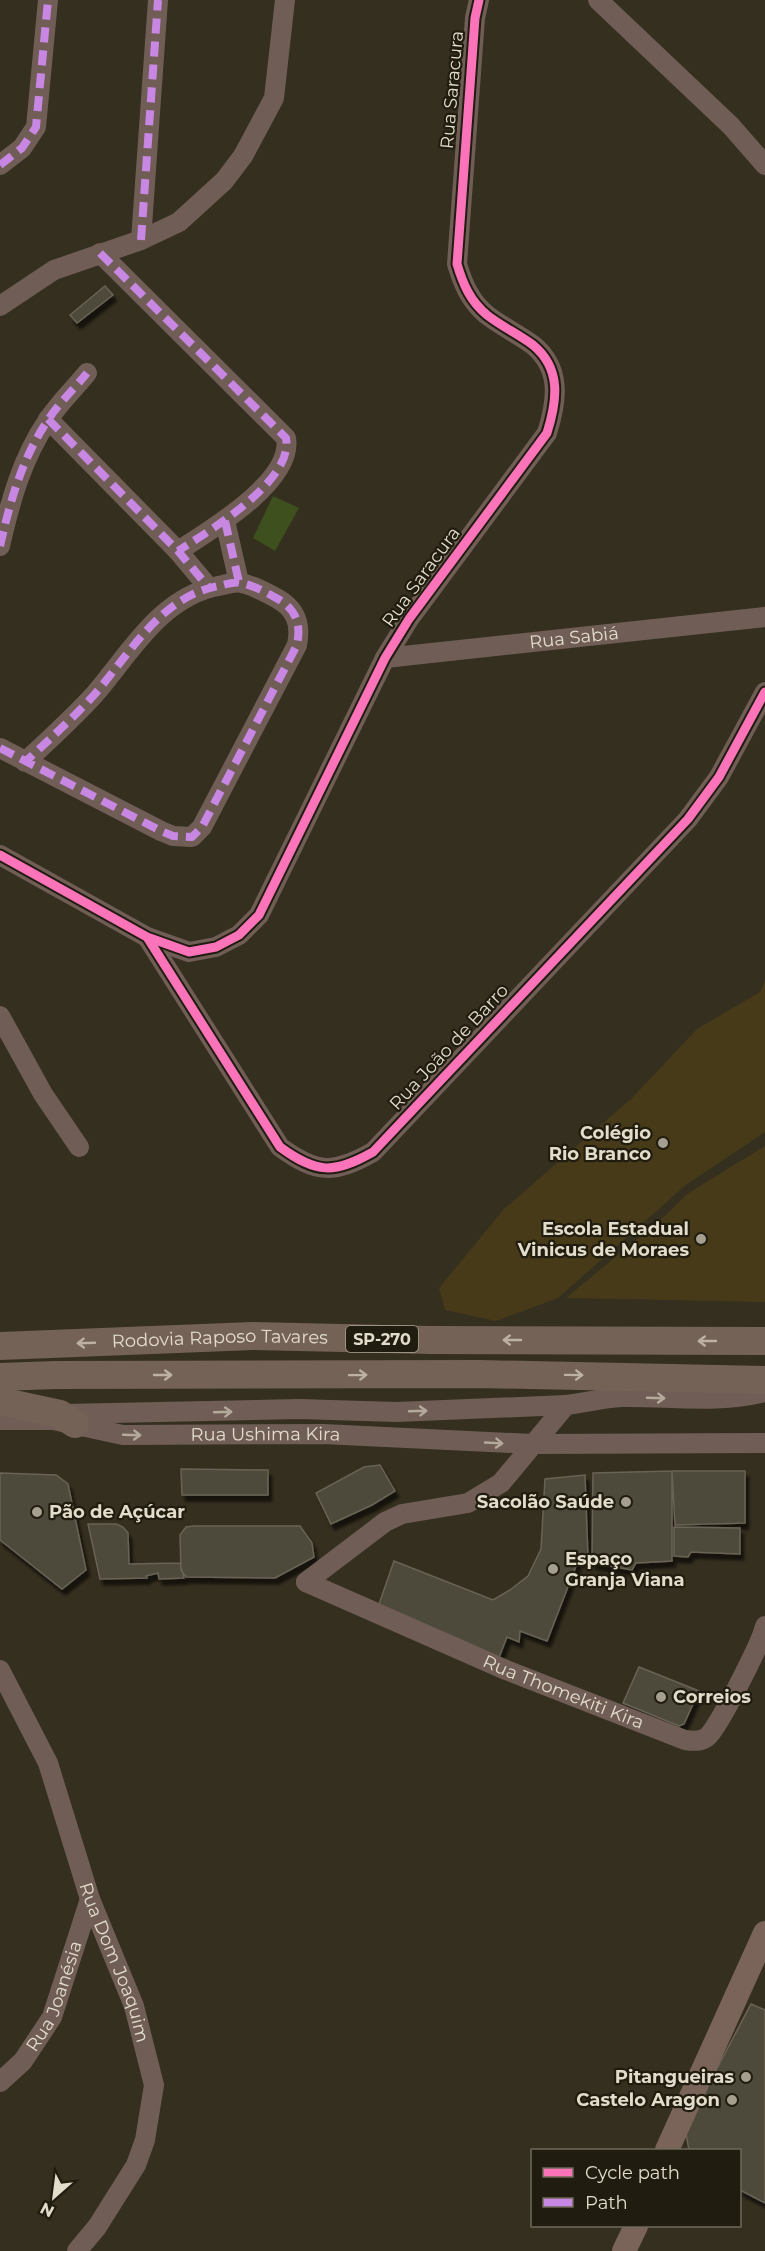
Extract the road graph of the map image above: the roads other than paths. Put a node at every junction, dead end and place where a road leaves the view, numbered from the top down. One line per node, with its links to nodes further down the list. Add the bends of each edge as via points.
1 (48, 0): 6 (street, via 36,127 22,148)
2 (158, 0): 8 (street)
3 (285, 0): 8 (street, via 274,98 243,156 224,181 179,222)
4 (479, 0): 19 (street, Rua Saracura, via 457,264 472,300 487,315 534,346 549,363 555,382 555,408 547,433 409,619)
5 (598, 0): 7 (street, via 731,126)
6 (0, 165)
7 (765, 165)
8 (141, 240): 9 (street)
9 (100, 253): 10 (street, via 54,270); 13 (street, via 286,438 287,454 280,467)
10 (0, 306)
11 (87, 373): 12 (street)
12 (48, 419): 14 (street, via 22,469); 15 (street)
13 (225, 521): 15 (street); 16 (street)
14 (0, 546)
15 (178, 552): 17 (street)
16 (239, 582): 17 (street); 22 (street, via 286,604 299,622 299,634 285,671 202,827 192,837 161,831)
17 (209, 588): 22 (street, via 166,612 136,640 95,693)
18 (765, 616): 19 (street, Rua Sabiá)
19 (385, 658): 24 (street, Rua Saracura, via 259,915 238,935 207,949 189,952)
20 (765, 692): 24 (street, Rua João de Barro, via 719,777 688,819 373,1152 348,1166 326,1168 301,1162 280,1147)
21 (0, 748): 22 (street)
22 (25, 762)
23 (0, 855): 24 (street, Rua Saracura)
24 (147, 937)
25 (0, 1016): 26 (street, via 43,1094)
26 (79, 1147)
27 (765, 1341): 28 (highway, Rodovia Raposo Tavares / SP-270, one-way to 28, via 252,1336)
28 (0, 1346)
29 (0, 1377): 30 (highway, Rodovia Raposo Tavares / SP-270, one-way to 30, via 479,1374)
30 (765, 1380)
31 (765, 1392): 33 (street, one-way to 31, via 619,1397 680,1399)
32 (0, 1401): 34 (highway)
33 (566, 1405): 34 (street, one-way to 33, via 299,1409 396,1412); 37 (street)
34 (67, 1419): 35 (street, Rua Ushima Kira); 37 (street, Rua Ushima Kira, one-way to 37, via 123,1435 323,1434)
35 (0, 1420)
36 (765, 1443): 37 (street, Rua Ushima Kira)
37 (532, 1444): 38 (street, Rua Thomekiti Kira, via 501,1483 486,1493 468,1503 402,1514 385,1522 306,1582 506,1670 685,1740 706,1738 716,1725)
38 (765, 1626)
39 (0, 1670): 40 (street, Rua Dom Joaquim, via 48,1763)
40 (90, 1899): 42 (street, Rua Joanésia, via 52,2017 22,2061); 45 (street, Rua Dom Joaquim, via 134,2006 154,2085 145,2140 136,2165)
41 (765, 1933): 43 (main road)
42 (2, 2076)
43 (668, 2149)
44 (636, 2227): 46 (main road)
45 (77, 2251)
46 (624, 2251)

